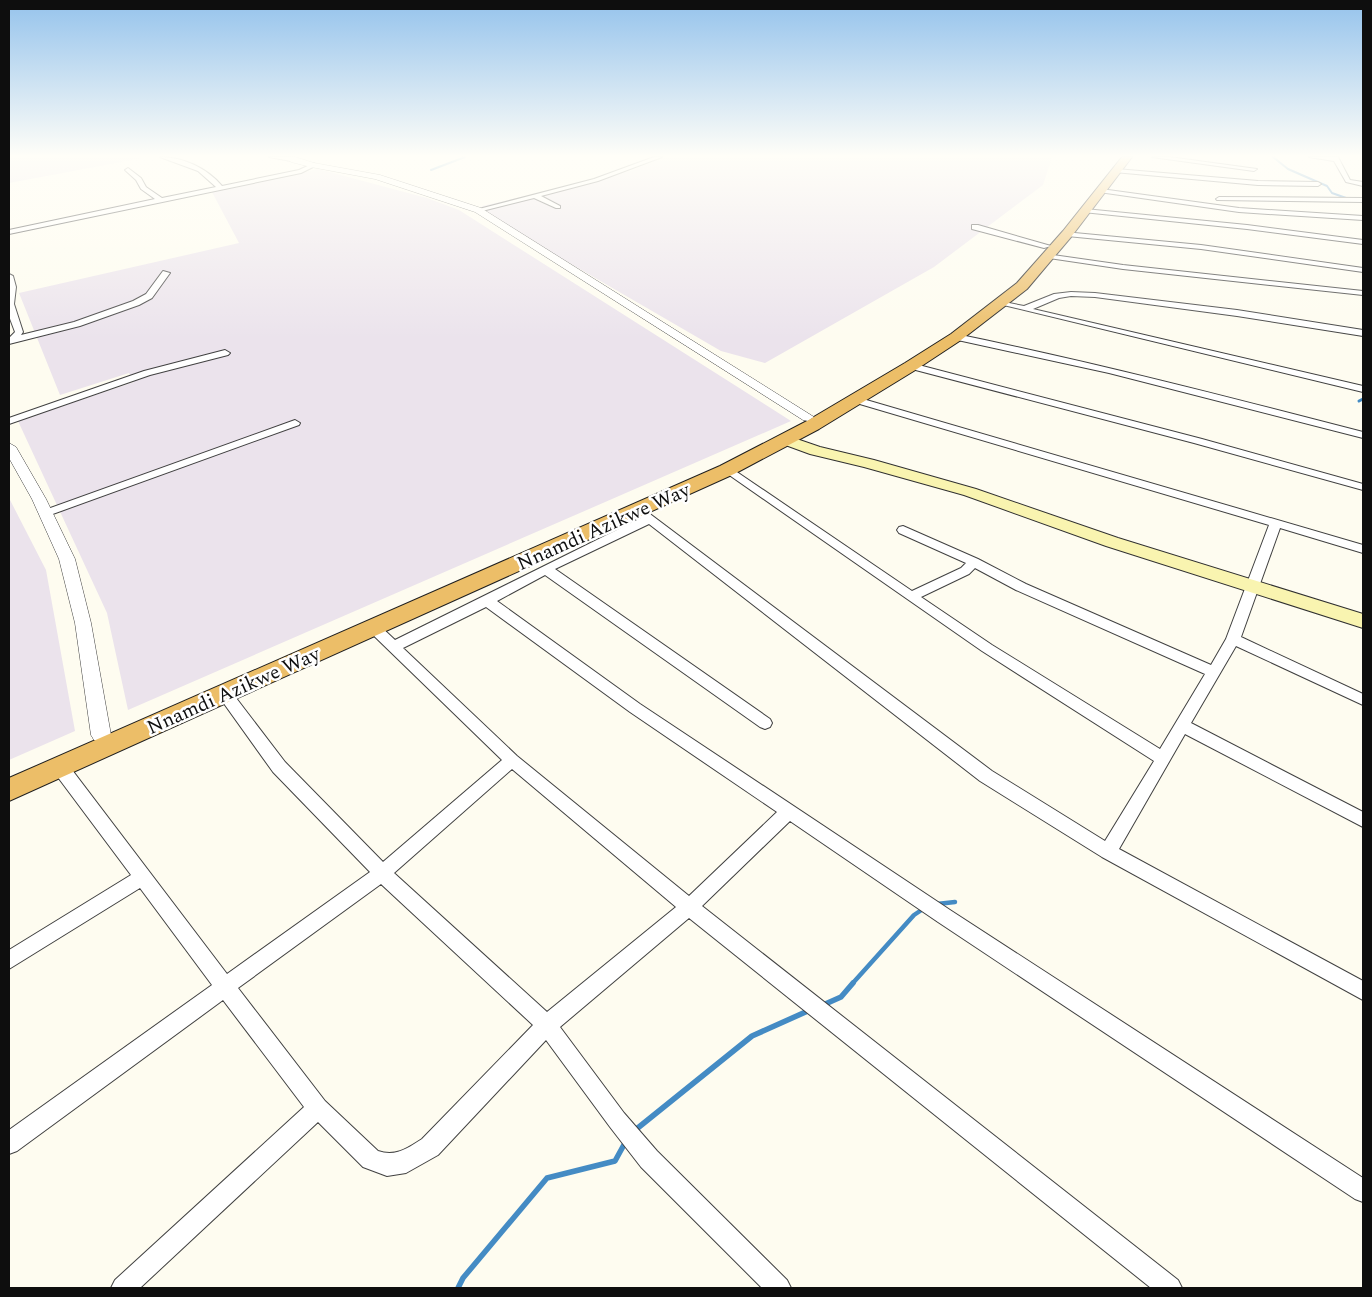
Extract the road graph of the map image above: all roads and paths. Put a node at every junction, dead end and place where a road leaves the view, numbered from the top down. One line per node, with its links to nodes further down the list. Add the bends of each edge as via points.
1 (70, 218): 7 (street)
2 (490, 218): 25 (street)
3 (1075, 218): 10 (highway, Nnamdi Azikwe Way)
4 (1080, 218): 8 (highway, Nnamdi Azikwe Way)
5 (1151, 218): 9 (street)
6 (975, 227): 10 (street)
7 (10, 230)
8 (1068, 234): 10 (highway, Nnamdi Azikwe Way); 11 (street, via 1201,247)
9 (1363, 242)
10 (1048, 251): 15 (street, via 1123,266); 16 (highway, Nnamdi Azikwe Way, via 1022,286); 25 (highway, Nnamdi Azikwe Way, via 950,331)
11 (1363, 270)
12 (166, 273): 20 (street, via 149,296 136,303 77,324)
13 (9, 276): 14 (street, via 12,287)
14 (9, 292): 20 (street, via 19,332)
15 (1363, 293)
16 (1000, 303): 17 (street); 19 (highway, Nnamdi Azikwe Way)
17 (1024, 309): 18 (street, via 1057,296 1095,295); 23 (street)
18 (1363, 334)
19 (956, 337): 22 (highway, Nnamdi Azikwe Way); 28 (street, via 1172,385)
20 (11, 340)
21 (225, 353): 26 (street, via 147,373)
22 (911, 366): 24 (highway, Nnamdi Azikwe Way); 32 (street)
23 (1363, 389)
24 (856, 400): 29 (highway, Nnamdi Azikwe Way); 35 (street)
25 (808, 417): 52 (highway, Nnamdi Azikwe Way, via 685,480)
26 (9, 421)
27 (295, 423): 33 (street)
28 (1363, 435)
29 (785, 440): 31 (highway, Nnamdi Azikwe Way); 40 (main road, via 970,492 1112,542)
30 (9, 447): 33 (street)
31 (728, 470): 34 (highway, Nnamdi Azikwe Way); 41 (street)
32 (1363, 486)
33 (46, 513): 52 (street, via 67,559 83,623)
34 (644, 514): 39 (street); 44 (highway, Nnamdi Azikwe Way); 60 (street, via 986,776)
35 (1276, 522): 37 (street); 40 (street)
36 (903, 530): 38 (street)
37 (1363, 549)
38 (974, 562): 41 (street, via 965,571); 47 (street, via 1021,587)
39 (546, 569): 42 (street); 50 (street)
40 (1252, 586): 43 (main road); 45 (street)
41 (912, 596): 53 (street, via 987,648)
42 (487, 601): 46 (street); 58 (street, via 635,708)
43 (1363, 621)
44 (374, 628): 46 (street); 48 (highway, Nnamdi Azikwe Way)
45 (1232, 638): 47 (street); 49 (street)
46 (393, 647): 54 (street)
47 (1213, 672): 51 (street)
48 (225, 694): 55 (highway, Nnamdi Azikwe Way); 61 (street, via 279,767)
49 (1363, 700)
50 (765, 722)
51 (1181, 725): 53 (street); 59 (street)
52 (101, 735): 56 (highway, Nnamdi Azikwe Way)
53 (1162, 758): 60 (street)
54 (512, 760): 61 (street); 63 (street)
55 (60, 767): 57 (highway, Nnamdi Azikwe Way); 62 (street)
56 (9, 775)
57 (9, 790)
58 (789, 811): 63 (street); 70 (street)
59 (1363, 820)
60 (1108, 852): 66 (street)
61 (382, 873): 65 (street); 67 (street)
62 (143, 877): 64 (street); 65 (street)
63 (689, 907): 67 (street); 73 (street)
64 (9, 960)
65 (225, 987): 68 (street); 69 (street)
66 (1363, 991)
67 (547, 1025): 68 (street, via 430,1147 406,1162 387,1165 371,1159); 72 (street, via 649,1159)
68 (318, 1108): 71 (street)
69 (9, 1143)
70 (1363, 1192)
71 (123, 1288)
72 (779, 1288)
73 (1170, 1288)

